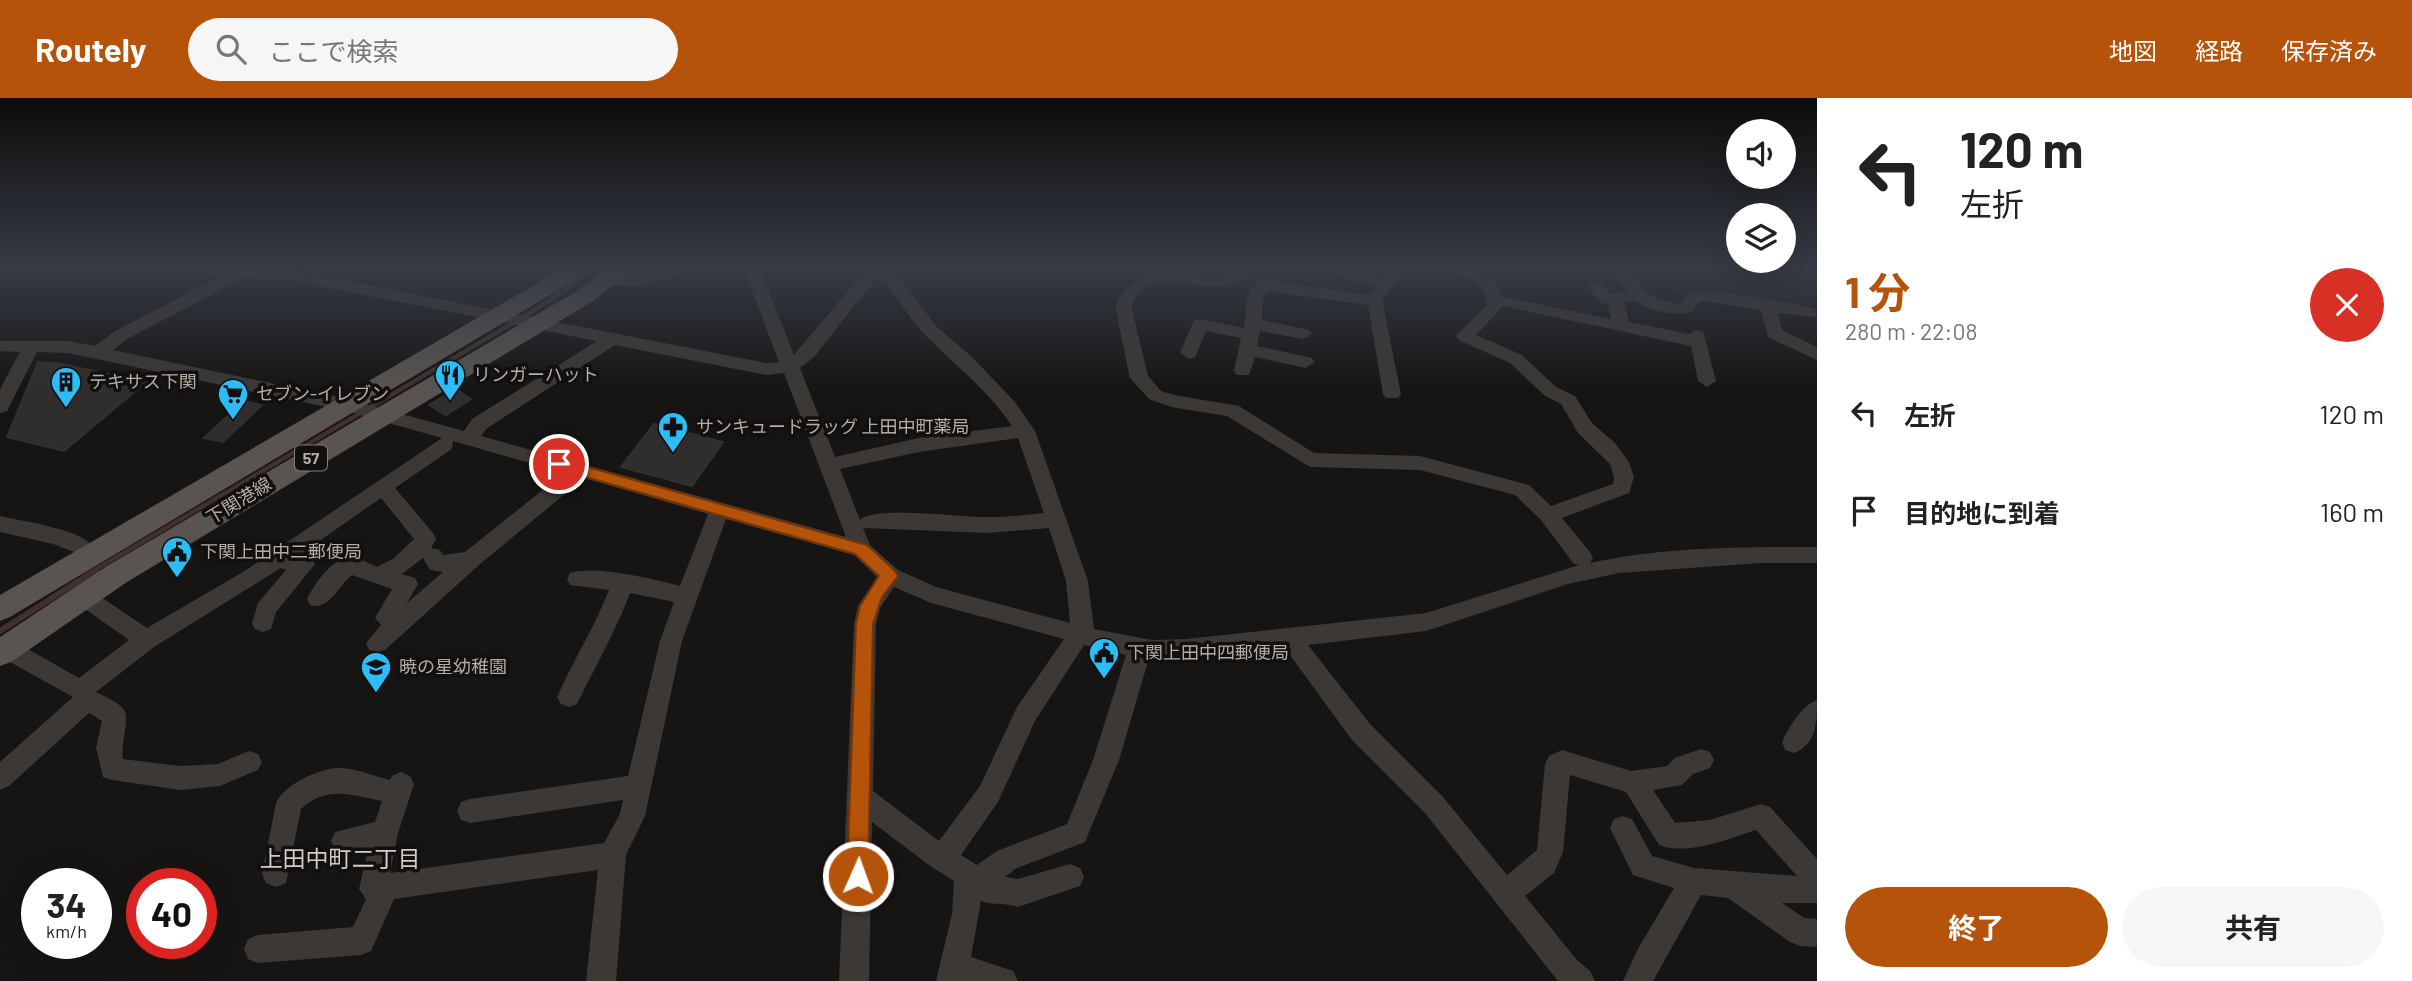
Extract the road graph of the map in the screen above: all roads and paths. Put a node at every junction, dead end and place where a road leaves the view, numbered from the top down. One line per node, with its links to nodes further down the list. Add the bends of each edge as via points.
1 (174, 307): 25 (street)
2 (453, 307): 17 (street)
3 (518, 307): 17 (main road, 下関港線 / 57)
4 (559, 307): 18 (main road, 下関港線 / 57)
5 (767, 307): 29 (street)
6 (845, 307): 29 (street, via 808,354)
7 (913, 307): 35 (street)
8 (1123, 307): 42 (street, via 1139,378 1155,395 1232,410 1310,460 1420,463 1522,490)
9 (1255, 307): 21 (street)
10 (1377, 307): 32 (street)
11 (1492, 307): 42 (street, via 1465,336 1516,359 1550,391 1568,400 1585,428 1613,453 1624,477 1622,488)
12 (1531, 307): 19 (street)
13 (1616, 307): 19 (street)
14 (1769, 307): 27 (street, via 1774,333)
15 (1783, 307): 16 (street)
16 (1810, 313)
17 (503, 317): 18 (street); 34 (main road, 下関港線 / 57)
18 (533, 323): 22 (street); 34 (main road, 下関港線 / 57)
19 (1621, 326): 31 (street, via 1698,338)
20 (1303, 334): 21 (street)
21 (1250, 336): 26 (street, via 1200,324); 28 (street); 30 (street)
22 (612, 338): 29 (street, via 767,369); 36 (street, via 479,424)
23 (0, 346): 24 (street)
24 (31, 346): 25 (street); 33 (street)
25 (98, 352): 34 (street)
26 (1188, 353)
27 (1817, 354)
28 (1306, 362)
29 (790, 367): 38 (street)
30 (1243, 371)
31 (1707, 381)
32 (1392, 394)
33 (0, 407)
34 (366, 410): 36 (street); 52 (main road, 下関港線 / 57); 52 (main road, 下関港線 / 57)
35 (1025, 431): 38 (street); 43 (street)
36 (469, 439): 39 (street)
37 (445, 444): 40 (street)
38 (829, 465): 46 (street)
39 (581, 470): 41 (street); 51 (street)
40 (383, 487): 50 (street); 53 (street, via 426,539 416,555)
41 (720, 509): 46 (street); 57 (street)
42 (1548, 515): 49 (street)
43 (1057, 520): 44 (street, via 988,525); 63 (street, via 1077,581)
44 (869, 522)
45 (0, 524): 52 (street, via 57,537)
46 (861, 549): 54 (street)
47 (1817, 555): 64 (street, via 1619,565 1568,576 1426,622)
48 (432, 556): 51 (street, via 438,564)
49 (1582, 558)
50 (278, 559): 62 (street, via 304,564 266,609); 65 (street)
51 (471, 559): 66 (street)
52 (100, 560): 60 (main road, 下関港線 / 57); 68 (main road, 下関港線 / 57)
53 (373, 576): 58 (street, via 351,563); 61 (street, via 407,584)
54 (890, 576): 63 (street, via 931,594); 78 (street, via 876,592 865,624)
55 (578, 579): 56 (street)
56 (622, 582): 57 (street); 70 (street, via 606,627)
57 (688, 597): 77 (street, via 661,676)
58 (318, 599)
59 (93, 603): 65 (street)
60 (0, 609)
61 (386, 618)
62 (263, 622)
63 (1081, 634): 67 (street); 84 (street, via 1026,714 989,794)
64 (1288, 636): 67 (street, via 1186,648); 92 (street, via 1361,733 1434,805)
65 (146, 640): 69 (street, via 89,683)
66 (377, 643)
67 (1140, 648): 86 (street, via 1106,760 1076,833)
68 (9, 654): 69 (street)
69 (86, 695): 74 (street, via 115,716 108,748 112,769 180,778 220,775); 75 (street)
70 (569, 697)
71 (1817, 710): 72 (street)
72 (1794, 742)
73 (1701, 760): 76 (street, via 1684,766 1673,777)
74 (249, 762)
75 (0, 778)
76 (1634, 783): 88 (street, via 1668,836 1710,832 1761,816); 92 (street, via 1562,761 1558,764 1548,858 1520,885)
77 (638, 786): 79 (street); 83 (street, via 632,816)
78 (860, 798): 84 (street); 99 (street)
79 (470, 811)
80 (1623, 828): 89 (street, via 1643,866)
81 (385, 833): 82 (street); 85 (street, via 400,789 337,780 300,792 289,803); 91 (street, via 373,889)
82 (344, 841)
83 (613, 855): 91 (street); 98 (street)
84 (942, 859): 86 (street)
85 (276, 874)
86 (972, 876): 87 (street, via 990,891 1018,893); 96 (street)
87 (1069, 877)
88 (1817, 879)
89 (1695, 881): 90 (street); 101 (street)
90 (1733, 886): 93 (street); 94 (street, via 1800,932)
91 (385, 888): 95 (street, via 361,941)
92 (1502, 890): 97 (street)
93 (1817, 890)
94 (1817, 933)
95 (258, 949)
96 (953, 974): 100 (street)
97 (1569, 977)
98 (601, 981)
99 (854, 981)
100 (1003, 981)
101 (1638, 981)

